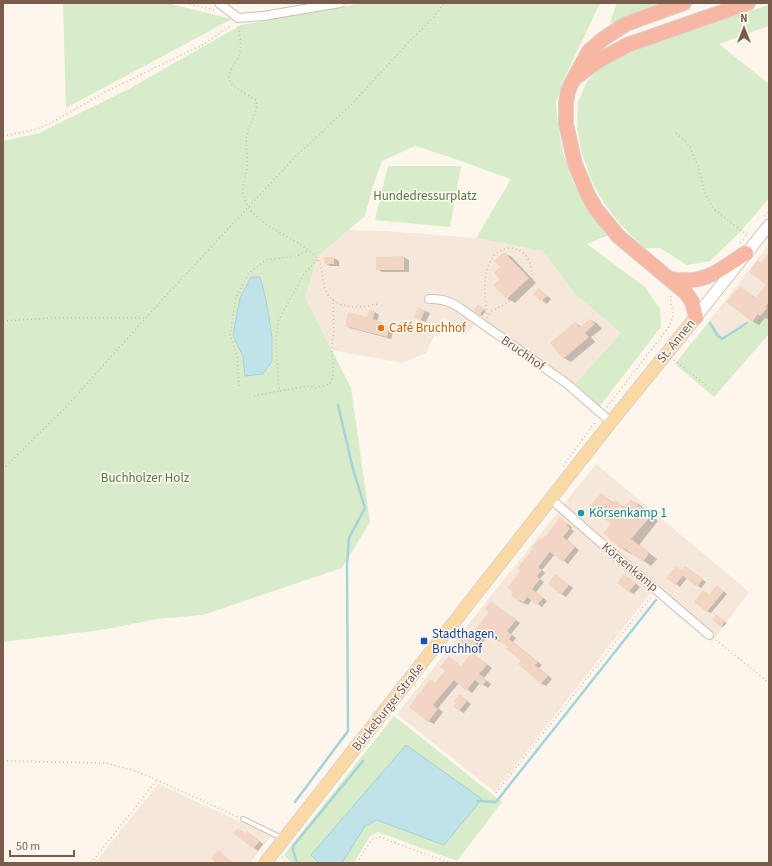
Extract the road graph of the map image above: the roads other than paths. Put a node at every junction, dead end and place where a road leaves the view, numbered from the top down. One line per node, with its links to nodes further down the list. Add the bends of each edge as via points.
1 (219, 3): 2 (street, via 238,18)
2 (340, 3)
3 (684, 3): 5 (highway, via 626,24 602,39 589,51)
4 (748, 3): 5 (highway, via 627,44 596,62)
5 (573, 80): 8 (highway, via 568,91 566,124 575,164 588,195 618,236)
6 (769, 225): 7 (main road, St. Annen)
7 (746, 253): 8 (highway, via 710,276 699,280 682,281); 10 (main road, St. Annen)
8 (670, 278): 10 (highway, via 692,302)
9 (428, 299): 11 (street, Bruchhof, via 447,300 457,306 566,383)
10 (696, 317): 11 (main road, St. Annen)
11 (611, 422): 12 (main road, St. Annen)
12 (584, 456): 13 (main road, Bückeburger Straße)
13 (551, 499): 14 (street, Körsenkamp); 16 (main road, Bückeburger Straße)
14 (709, 635)
15 (243, 819): 16 (lane)
16 (284, 839): 17 (main road, Bückeburger Straße)
17 (265, 863)

